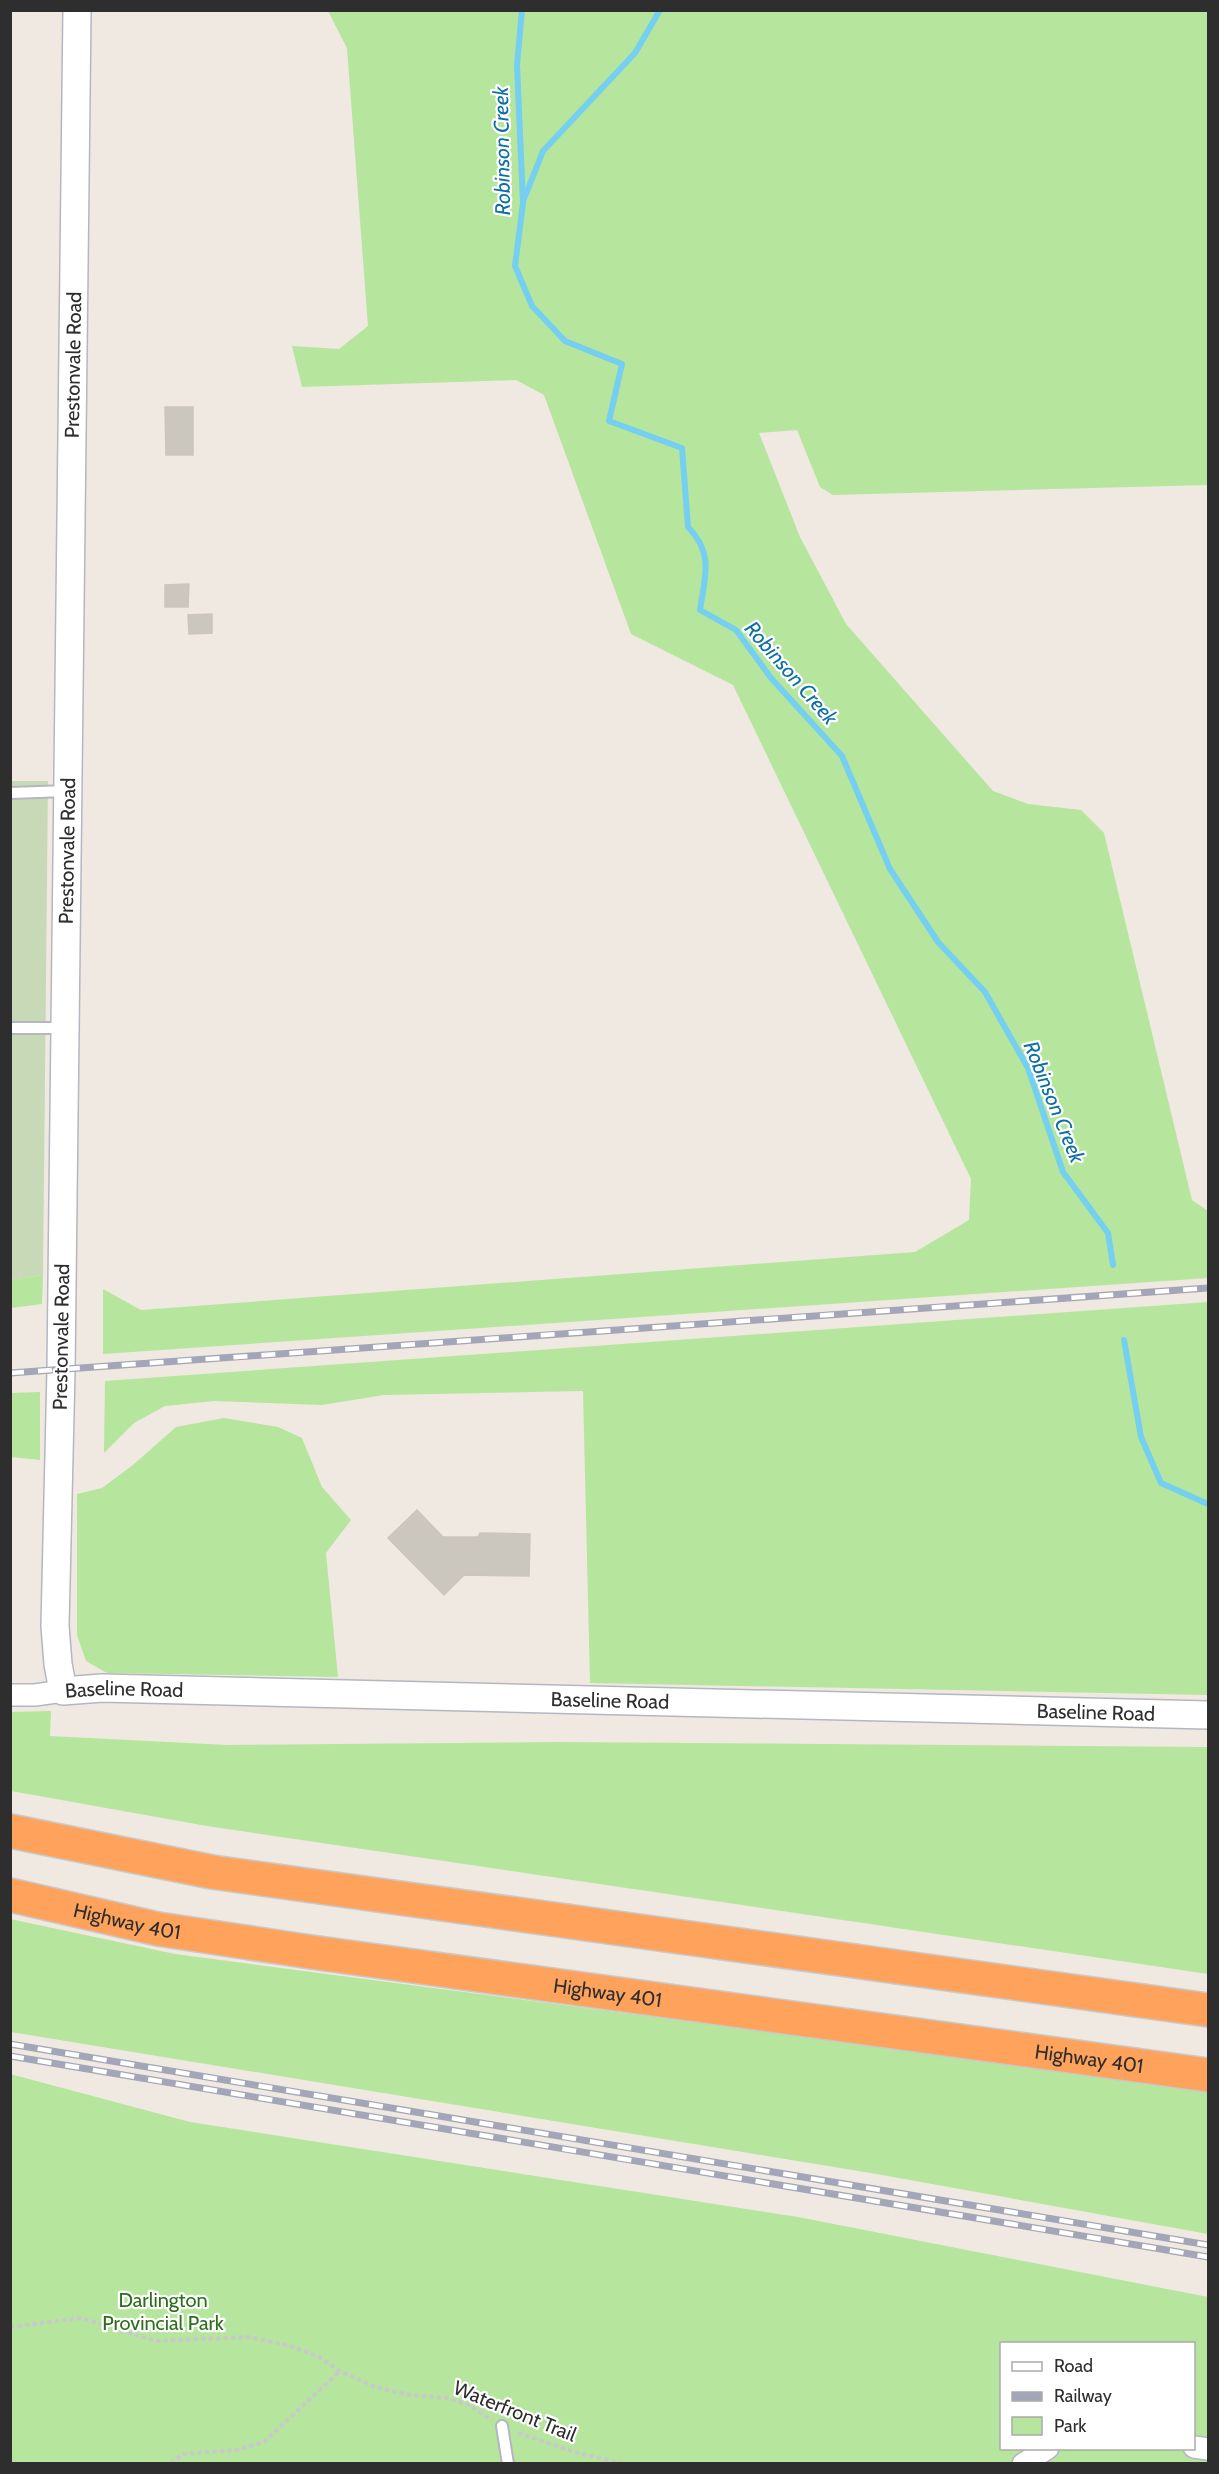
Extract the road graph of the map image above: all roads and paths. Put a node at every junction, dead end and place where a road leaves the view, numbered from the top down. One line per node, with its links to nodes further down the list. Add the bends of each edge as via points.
1 (77, 10): 2 (street, Prestonvale Road)
2 (68, 791): 3 (lane); 5 (street, Prestonvale Road)
3 (10, 793)
4 (10, 1028): 5 (lane)
5 (65, 1028): 6 (street, Prestonvale Road, via 55,1626)
6 (63, 1691): 7 (street, Baseline Road); 8 (street, Baseline Road, via 114,1689)
7 (10, 1695)
8 (1209, 1715)
9 (10, 1832): 11 (highway, via 212,1872)
10 (10, 1896): 12 (highway, Highway 401, via 158,1929)
11 (1209, 2010)
12 (1209, 2075)
13 (10, 2327): 14 (path, Waterfront Trail, via 81,2318 156,2341 249,2337 291,2346)
14 (340, 2371): 15 (path, Waterfront Trail, via 375,2387 469,2405); 17 (path, via 264,2442 236,2450 183,2454)
15 (502, 2426): 18 (lane); 19 (path, Waterfront Trail, via 578,2453)
16 (1045, 2450): 20 (street)
17 (171, 2463)
18 (508, 2463)
19 (626, 2463)
20 (1023, 2463)

